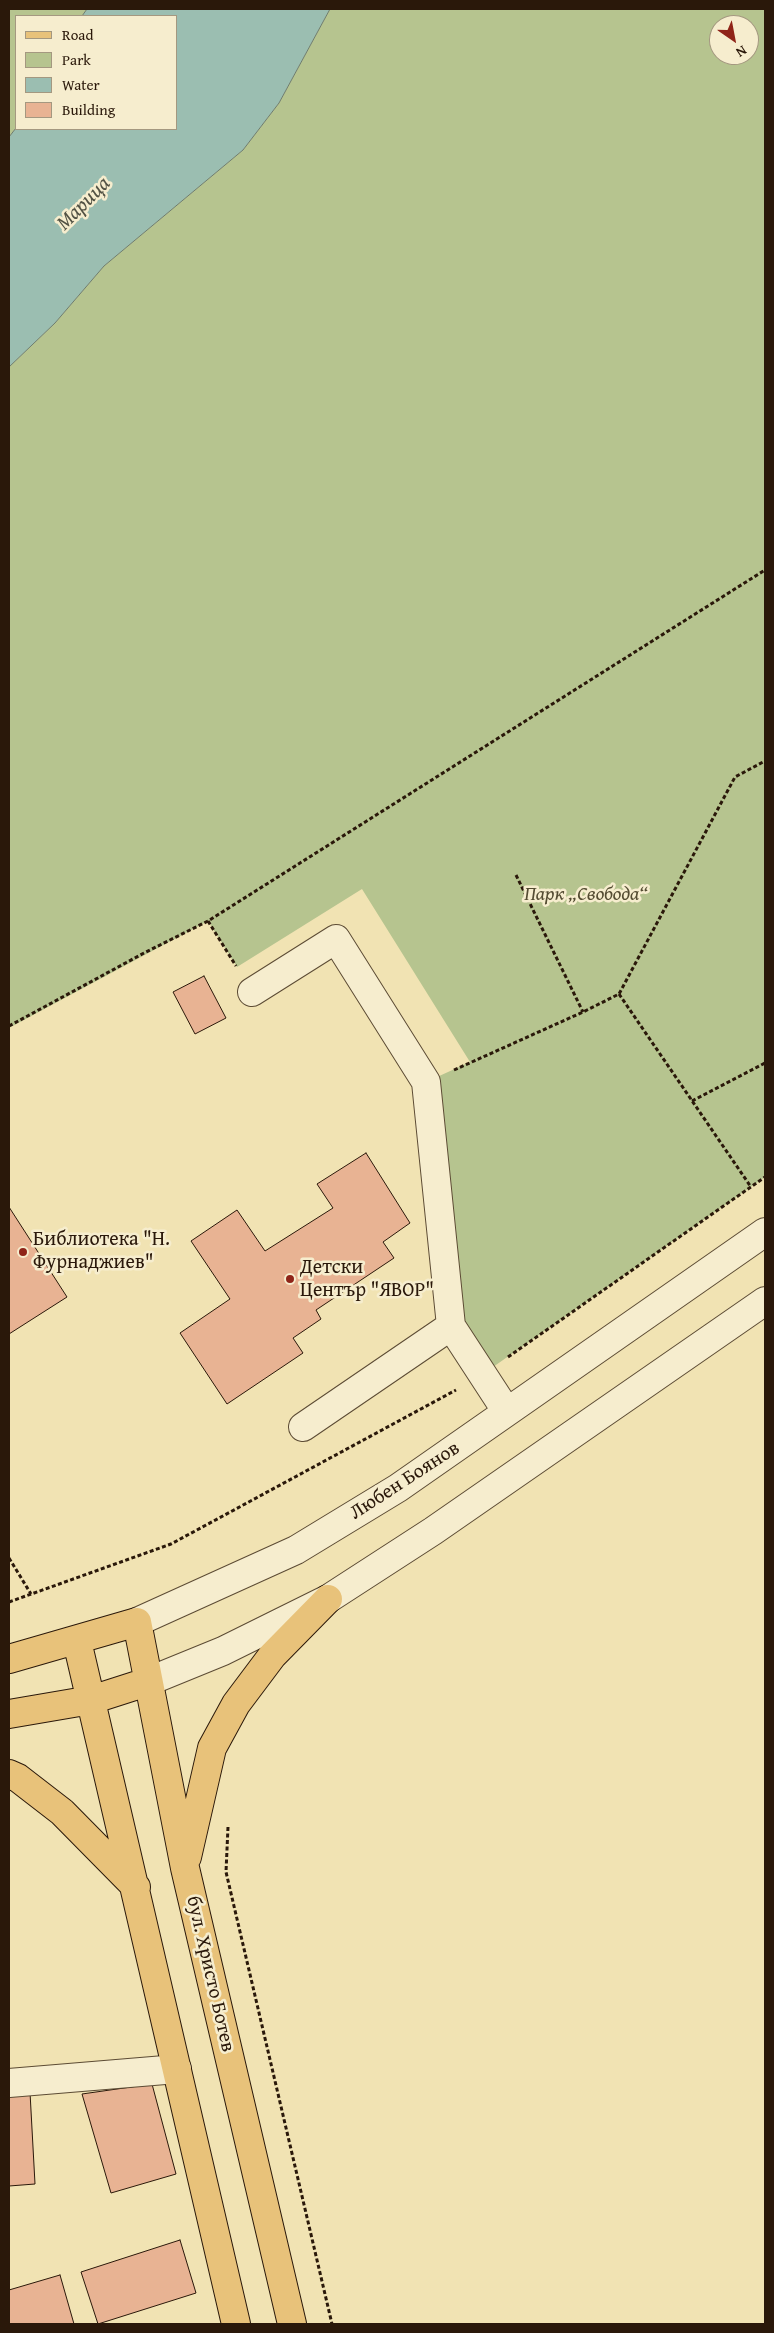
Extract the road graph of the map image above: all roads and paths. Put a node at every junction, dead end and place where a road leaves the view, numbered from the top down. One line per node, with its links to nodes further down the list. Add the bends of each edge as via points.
1 (765, 570): 4 (path)
2 (765, 761): 6 (path, via 735,777)
3 (516, 875): 7 (path)
4 (208, 921): 5 (path); 8 (path)
5 (252, 992): 10 (street, via 336,939)
6 (619, 994): 7 (path); 11 (path)
7 (583, 1012): 10 (path)
8 (9, 1026)
9 (765, 1063): 11 (path)
10 (426, 1082): 16 (street)
11 (692, 1101): 13 (path)
12 (765, 1177): 13 (path)
13 (750, 1187): 17 (path)
14 (765, 1232): 18 (street, Любен Боянов)
15 (765, 1301): 22 (street, via 433,1531)
16 (451, 1326): 17 (street); 19 (street)
17 (482, 1374): 18 (street); 21 (path, via 170,1544)
18 (507, 1412): 24 (street, Любен Боянов, via 398,1488 296,1550)
19 (303, 1427)
20 (9, 1558): 21 (path)
21 (32, 1594): 23 (path)
22 (328, 1599): 27 (street, via 223,1651); 32 (main road, via 266,1664 236,1704 212,1748)
23 (9, 1602)
24 (137, 1622): 25 (main road, Любен Боянов); 27 (main road, бул. Христо Ботев)
25 (77, 1641): 26 (main road, Любен Боянов); 28 (main road)
26 (9, 1659)
27 (148, 1682): 28 (main road); 32 (main road, бул. Христо Ботев)
28 (91, 1700): 29 (main road); 33 (main road)
29 (9, 1714)
30 (9, 1774): 33 (main road, via 62,1812)
31 (229, 1818): 38 (path, via 226,1872)
32 (185, 1868): 37 (main road, бул. Христо Ботев)
33 (136, 1888): 34 (main road)
34 (177, 2069): 35 (street); 36 (main road)
35 (9, 2083)
36 (233, 2324)
37 (292, 2324)
38 (332, 2324)

